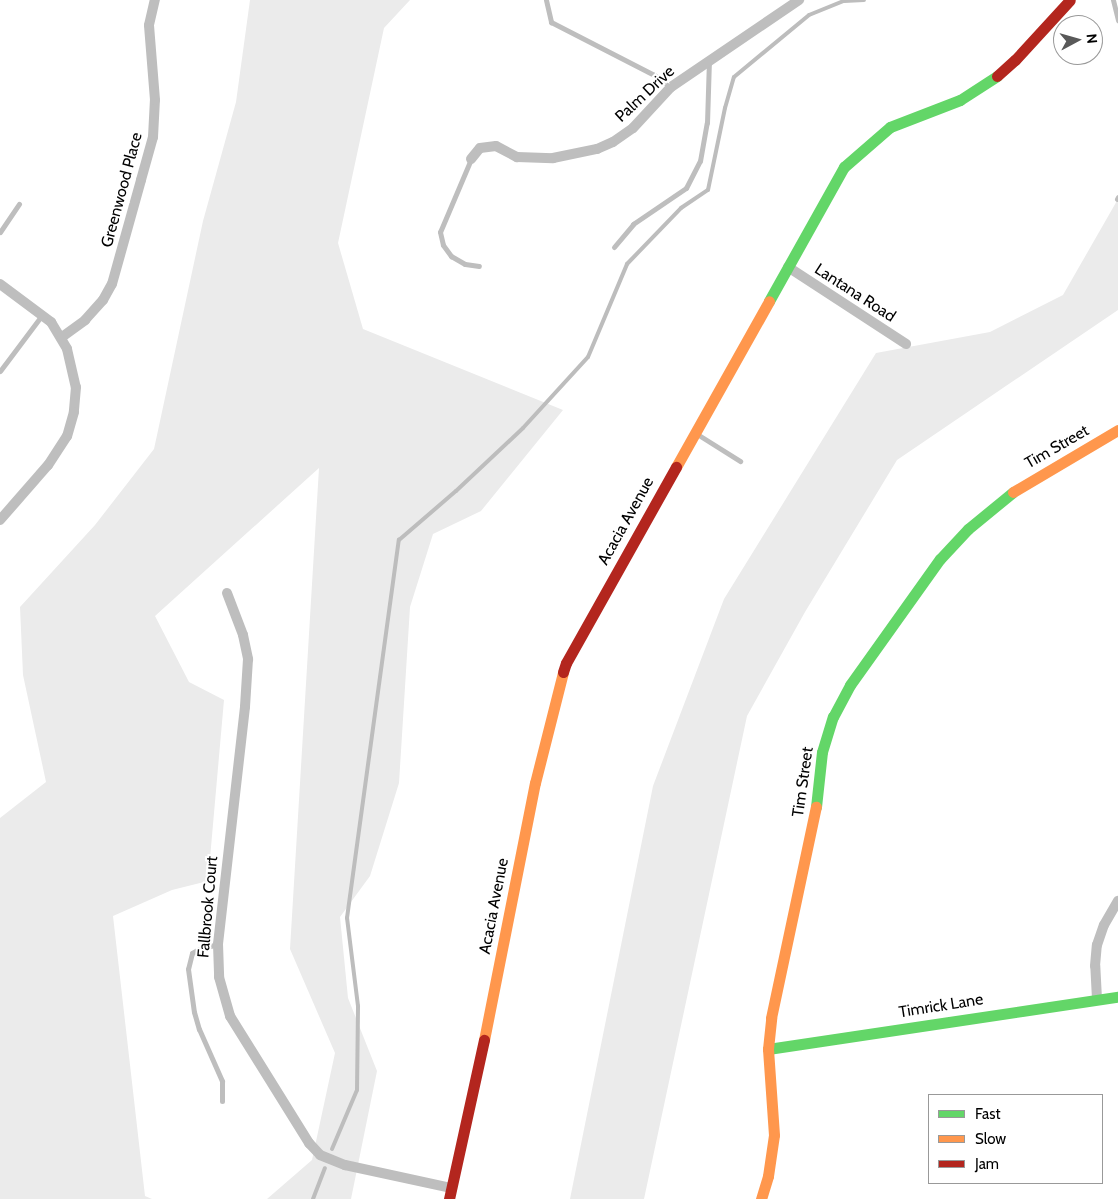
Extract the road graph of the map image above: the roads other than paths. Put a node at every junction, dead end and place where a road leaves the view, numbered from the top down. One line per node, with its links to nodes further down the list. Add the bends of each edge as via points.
1 (155, 0): 17 (street, Greenwood Place, via 149,25 155,100 153,137 112,284 85,320)
2 (546, 0): 8 (lane, via 551,22 654,75)
3 (799, 0): 7 (street, Palm Drive)
4 (1070, 0): 14 (street, Acacia Avenue, via 996,77 960,100 890,127 844,167)
5 (1113, 0): 6 (lane)
6 (1118, 20)
7 (709, 61): 8 (street, Palm Drive); 12 (lane, via 707,124 700,161 686,188 633,224)
8 (670, 87): 9 (street, Palm Drive, via 634,128 597,148 553,158 517,157 496,146 480,148)
9 (471, 159): 13 (lane, via 440,232 443,245 451,256 464,264)
10 (19, 204): 11 (lane)
11 (0, 232)
12 (614, 247)
13 (479, 266)
14 (788, 267): 18 (street, Lantana Road); 21 (street, Acacia Avenue)
15 (0, 284): 16 (street)
16 (42, 314): 17 (street); 19 (lane)
17 (62, 337): 23 (street, via 74,374 76,400 67,436 48,465)
18 (906, 344)
19 (0, 371)
20 (1118, 430): 29 (street, Tim Street, via 1017,490 968,529 940,559 850,685 833,717 822,752 815,819 771,1018)
21 (694, 432): 22 (lane); 31 (street, Acacia Avenue, via 566,663 537,775)
22 (740, 461)
23 (0, 520)
24 (227, 593): 26 (street, Fallbrook Court, via 243,635 248,659)
25 (1118, 901): 28 (street, via 1097,945)
26 (218, 944): 30 (lane, via 192,953 188,969 199,1029 222,1081); 31 (street, Fallbrook Court, via 219,977 230,1016 312,1147 320,1155 345,1165)
27 (1118, 997): 28 (street, Timrick Lane)
28 (1097, 999): 29 (street, Timrick Lane)
29 (768, 1049): 32 (street, Tim Street, via 774,1134)
30 (222, 1102)
31 (450, 1193)
32 (761, 1199)

